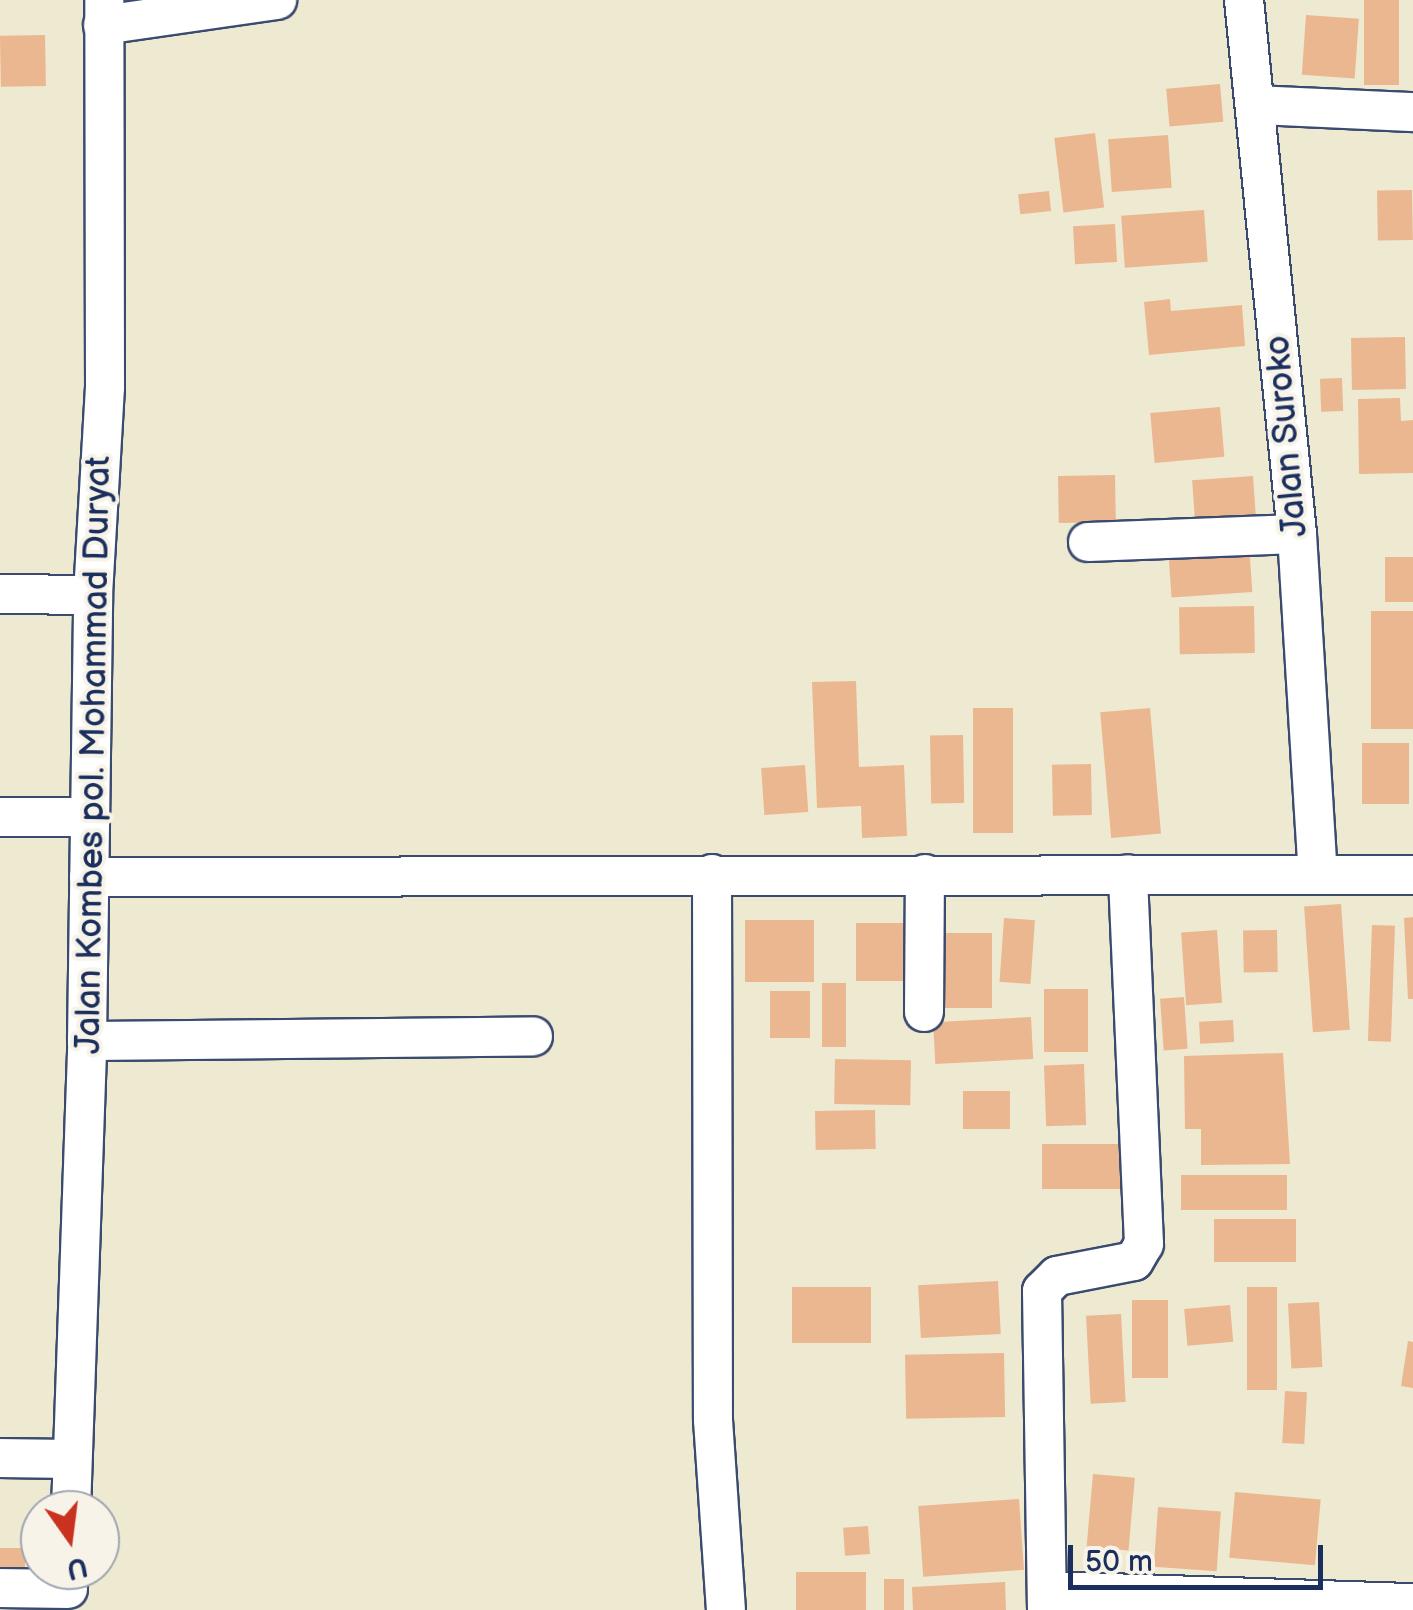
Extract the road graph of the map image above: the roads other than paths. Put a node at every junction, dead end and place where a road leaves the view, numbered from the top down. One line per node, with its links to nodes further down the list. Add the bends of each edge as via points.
1 (277, 0): 3 (street)
2 (1244, 0): 4 (street, Jalan Suroko)
3 (103, 12): 9 (street, Jalan Kombes pol. Mohammad Duryat, via 104,387)
4 (1256, 105): 5 (street); 6 (street, Jalan Suroko)
5 (1413, 112)
6 (1297, 534): 7 (street); 12 (street, Jalan Suroko)
7 (1088, 542)
8 (0, 594): 9 (street)
9 (93, 595): 11 (street, Jalan Kombes pol. Mohammad Duryat)
10 (0, 817): 11 (street)
11 (89, 817): 17 (street, Jalan Kombes pol. Mohammad Duryat)
12 (1318, 873): 15 (street); 16 (street)
13 (712, 874): 14 (street); 17 (street); 26 (street, via 713,1420)
14 (925, 874): 15 (street); 18 (street)
15 (1128, 874): 24 (street, via 1144,1244 1134,1262 1057,1276 1042,1292)
16 (1413, 875)
17 (90, 877): 20 (street, Jalan Kombes pol. Mohammad Duryat)
18 (924, 1012)
19 (533, 1036): 20 (street)
20 (87, 1041): 22 (street, Jalan Kombes pol. Mohammad Duryat)
21 (0, 1458): 22 (street)
22 (72, 1459): 23 (street, Jalan Kombes pol. Mohammad Duryat)
23 (71, 1490)
24 (1047, 1600): 25 (street)
25 (1413, 1603)
26 (726, 1610)

